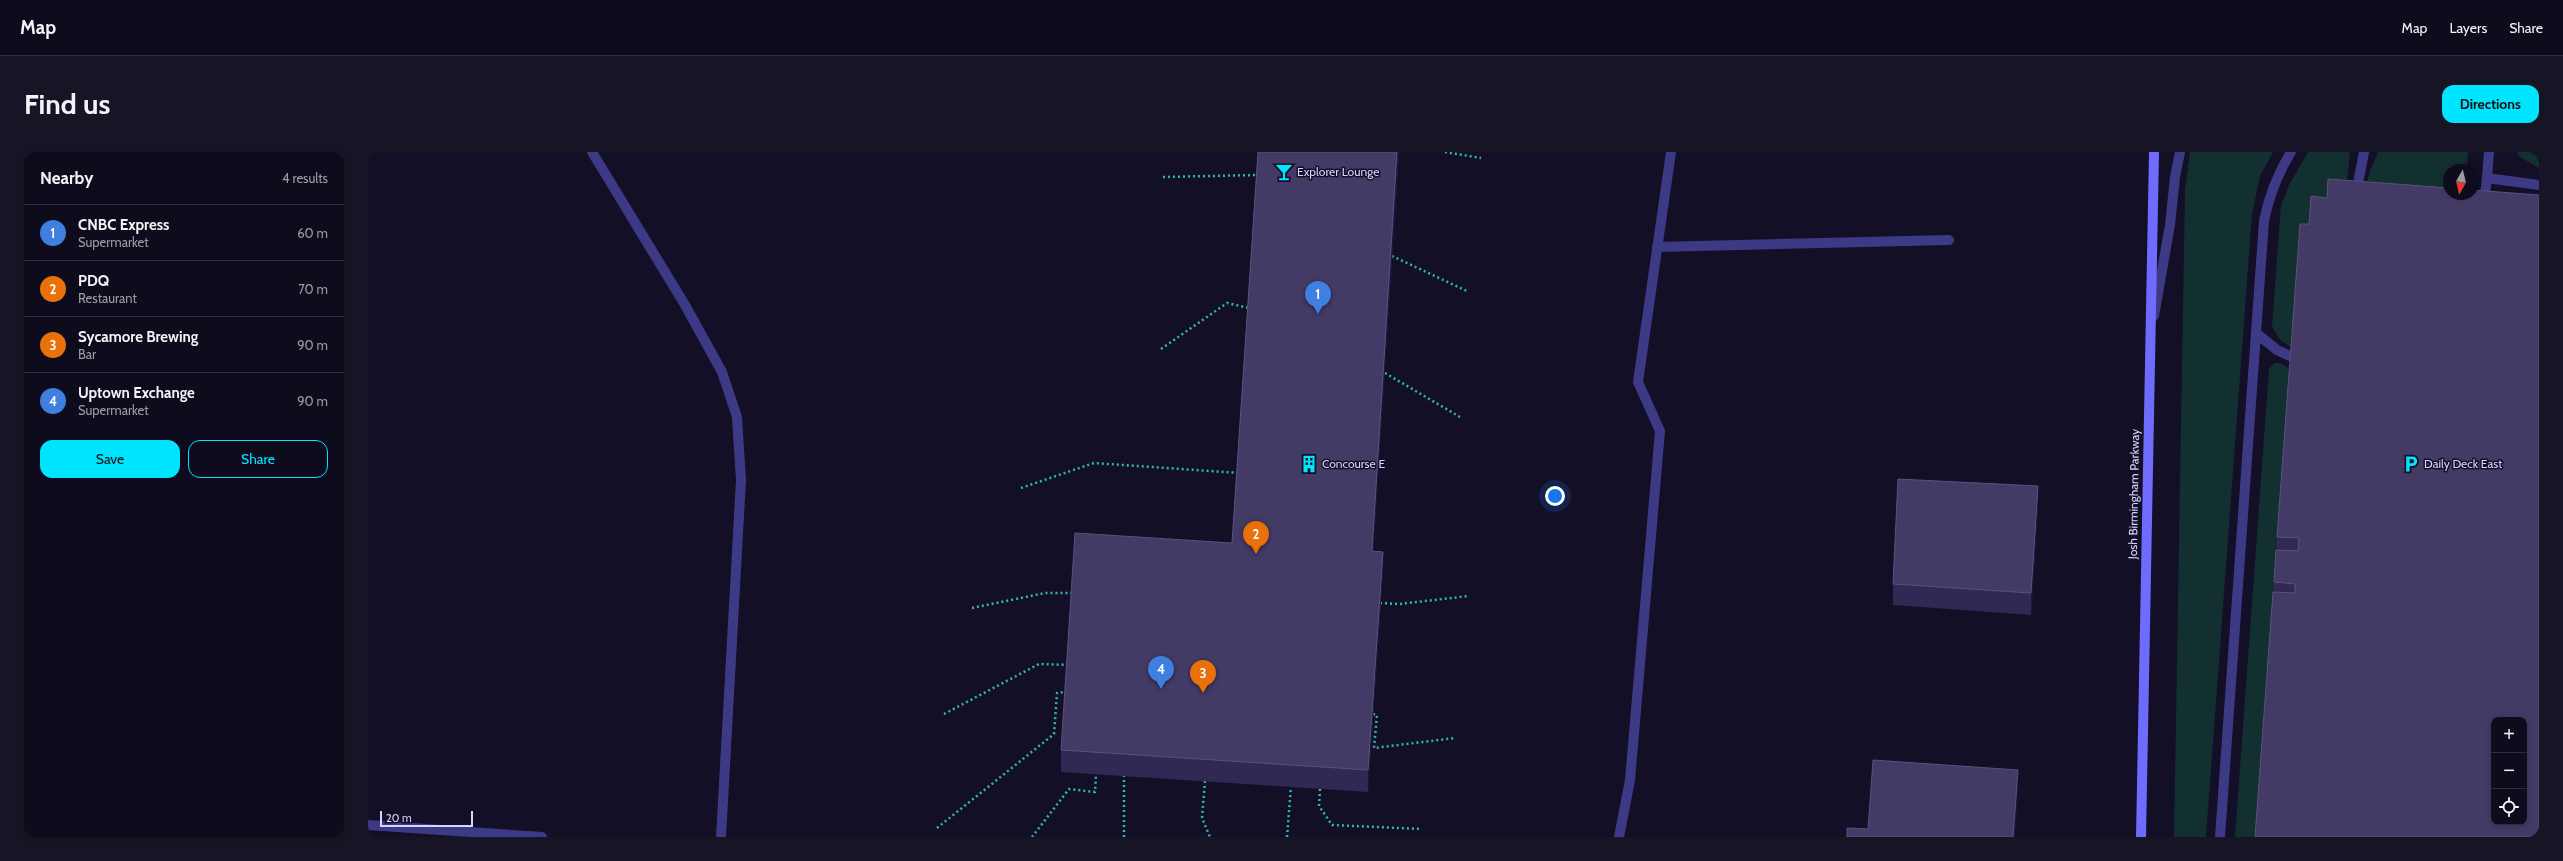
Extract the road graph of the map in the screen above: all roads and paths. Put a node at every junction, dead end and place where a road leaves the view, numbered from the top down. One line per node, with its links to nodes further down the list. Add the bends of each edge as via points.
1 (592, 152): 47 (lane, via 685,305 722,372 737,417 741,480)
2 (1445, 152): 9 (path)
3 (1671, 152): 17 (lane)
4 (2154, 152): 22 (main road, Josh Birmingham Parkway)
5 (2180, 152): 22 (lane, via 2170,225)
6 (2291, 152): 21 (lane, via 2268,196)
7 (2364, 152): 14 (lane)
8 (2489, 152): 12 (lane)
9 (1481, 158)
10 (1257, 175): 11 (path)
11 (1163, 177)
12 (2487, 178): 13 (lane); 15 (lane)
13 (2539, 185)
14 (2356, 202)
15 (2484, 212)
16 (1949, 240): 17 (lane)
17 (1657, 247): 52 (lane, via 1638,382 1660,431 1630,780)
18 (1392, 256): 19 (path)
19 (1469, 292)
20 (1249, 308): 23 (path, via 1226,303)
21 (2256, 333): 24 (lane, via 2277,350); 54 (lane)
22 (2150, 334): 53 (main road, Josh Birmingham Parkway)
23 (1161, 349)
24 (2292, 357)
25 (1385, 373): 26 (path)
26 (1460, 417)
27 (1238, 473): 28 (path, via 1094,463)
28 (1021, 488)
29 (1073, 594): 32 (path, via 1045,593)
30 (1469, 596): 31 (path, via 1399,604)
31 (1380, 603)
32 (972, 608)
33 (1068, 665): 35 (path, via 1039,664)
34 (1066, 692): 44 (path, via 1057,693 1054,734)
35 (944, 714)
36 (1373, 714): 37 (path, via 1377,715 1374,748)
37 (1456, 738)
38 (1096, 774): 48 (path, via 1095,792 1069,789)
39 (1124, 776): 49 (path)
40 (1205, 781): 50 (path, via 1202,818)
41 (1291, 787): 51 (path)
42 (1320, 789): 45 (path, via 1319,806 1332,825)
43 (368, 825): 46 (lane)
44 (937, 828)
45 (1422, 829)
46 (542, 837)
47 (721, 837)
48 (1032, 837)
49 (1124, 837)
50 (1210, 837)
51 (1287, 837)
52 (1619, 837)
53 (2140, 837)
54 (2220, 837)

